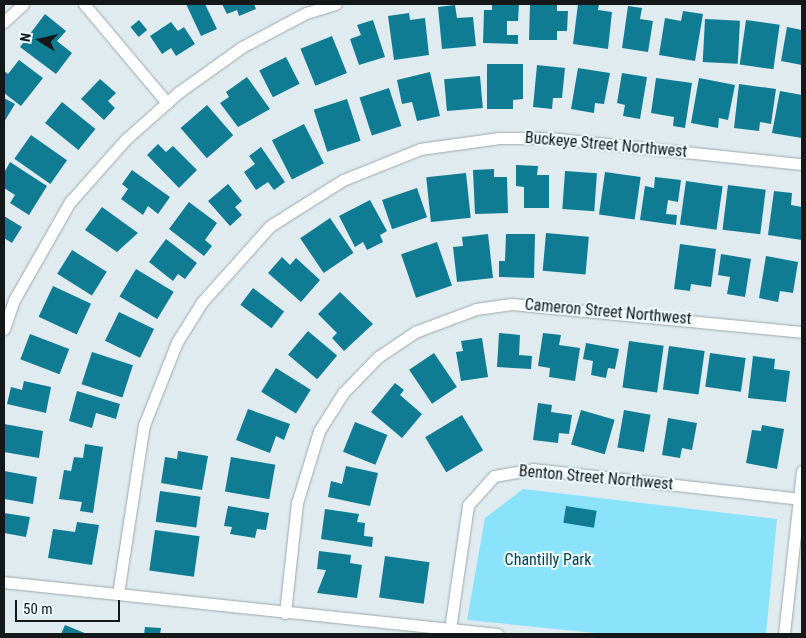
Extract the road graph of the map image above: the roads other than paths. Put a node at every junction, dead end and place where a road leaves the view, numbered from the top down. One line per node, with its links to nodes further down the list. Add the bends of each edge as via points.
1 (23, 4): 4 (street)
2 (84, 4): 5 (street)
3 (336, 4): 5 (street, via 306,13 242,47)
4 (4, 22)
5 (167, 103): 7 (street, via 126,139 70,202 14,300)
6 (802, 164): 12 (street, Buckeye Street Northwest, via 549,138 499,138 420,149 343,180 270,226 202,302 177,342 144,425)
7 (4, 328)
8 (802, 332): 13 (street, Cameron Street Northwest, via 521,304 476,309 415,332 378,357 343,393 319,431 297,503)
9 (802, 471): 10 (street)
10 (801, 499): 14 (street, Benton Street Northwest, via 533,469 494,476 468,505); 16 (street)
11 (4, 582): 12 (street)
12 (118, 594): 13 (street)
13 (285, 613): 14 (street)
14 (450, 629): 15 (street)
15 (496, 634)
16 (784, 634)

